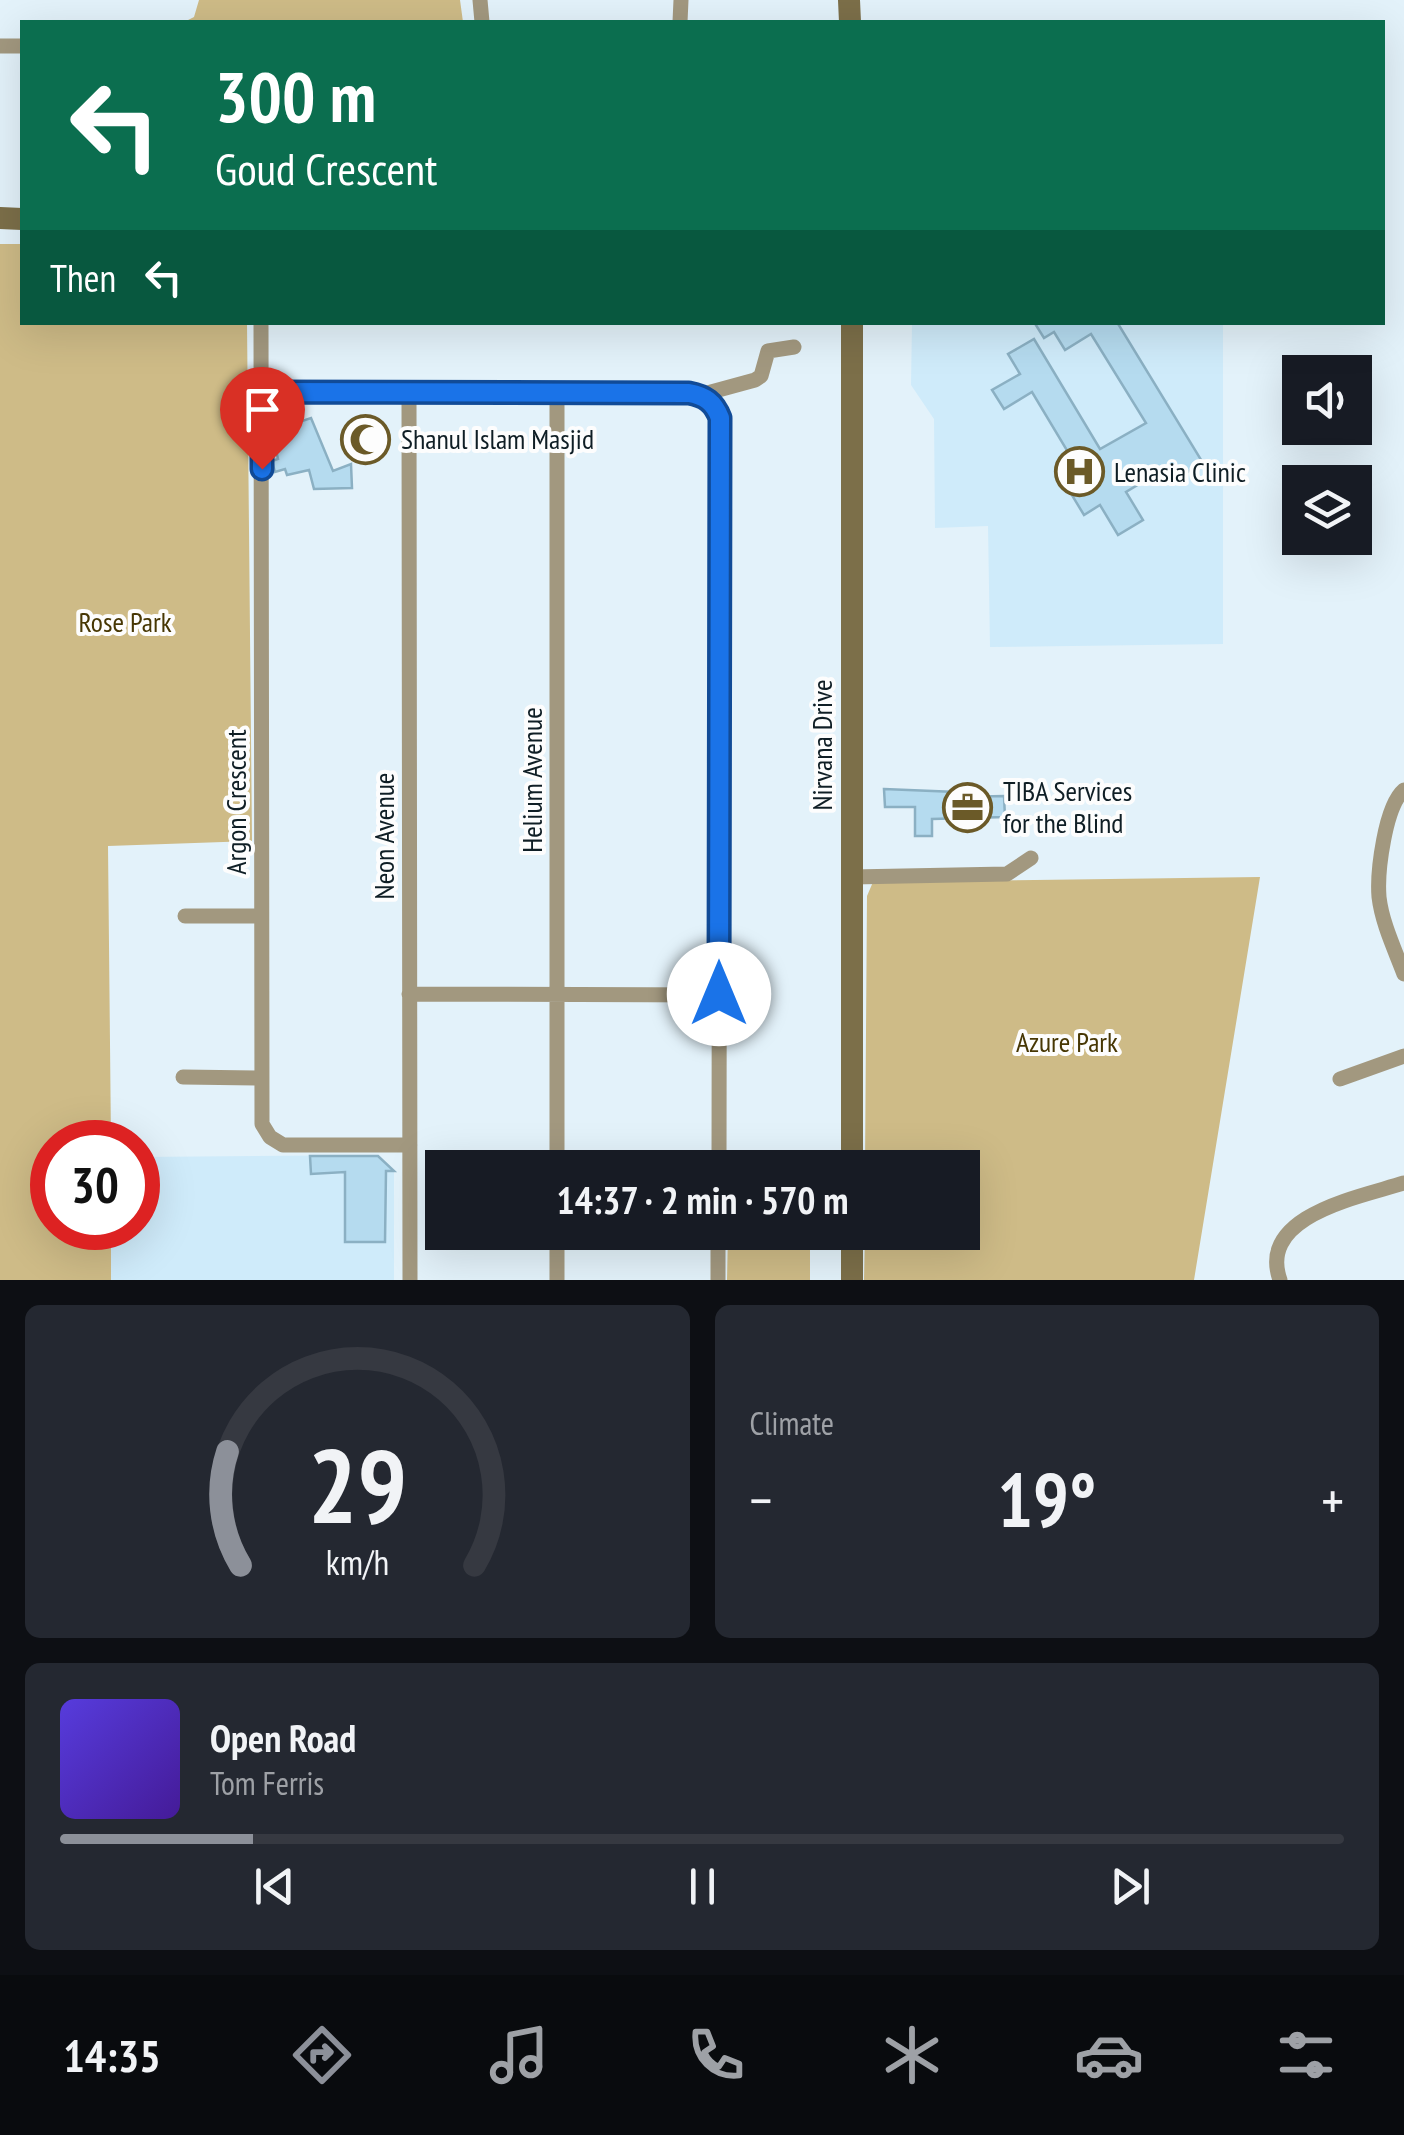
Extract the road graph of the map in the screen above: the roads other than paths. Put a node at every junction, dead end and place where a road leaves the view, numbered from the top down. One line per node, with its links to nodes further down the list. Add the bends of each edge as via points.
1 (262, 325): 4 (street, Argon Crescent)
2 (852, 325): 10 (main road, Nirvana Drive)
3 (794, 347): 7 (street, via 768,351 755,380)
4 (262, 392): 5 (street); 12 (street, Argon Crescent)
5 (409, 392): 6 (street); 14 (street, Neon Avenue)
6 (557, 394): 7 (street); 15 (street, Helium Avenue)
7 (700, 395): 16 (street, via 720,418)
8 (1404, 790): 13 (street, via 1389,814 1379,887)
9 (1031, 858): 10 (street, via 1007,874)
10 (852, 877): 24 (main road, Nirvana Drive)
11 (185, 916): 12 (street)
12 (261, 916): 19 (street, Argon Crescent)
13 (1404, 974)
14 (409, 994): 15 (street); 21 (street, Neon Avenue)
15 (556, 994): 16 (street); 22 (street, Helium Avenue)
16 (719, 994): 23 (street)
17 (1404, 1056): 20 (street)
18 (184, 1078): 19 (street)
19 (261, 1078): 21 (street, Argon Crescent, via 262,1124 276,1142)
20 (1340, 1079)
21 (410, 1146): 29 (street, Neon Avenue)
22 (557, 1150)
23 (719, 1150)
24 (852, 1150)
25 (1404, 1183): 33 (street, via 1297,1222 1277,1256)
26 (557, 1250): 30 (street)
27 (718, 1250): 31 (street)
28 (852, 1250): 32 (main road)
29 (410, 1280)
30 (557, 1280)
31 (718, 1280)
32 (852, 1280)
33 (1280, 1280)

